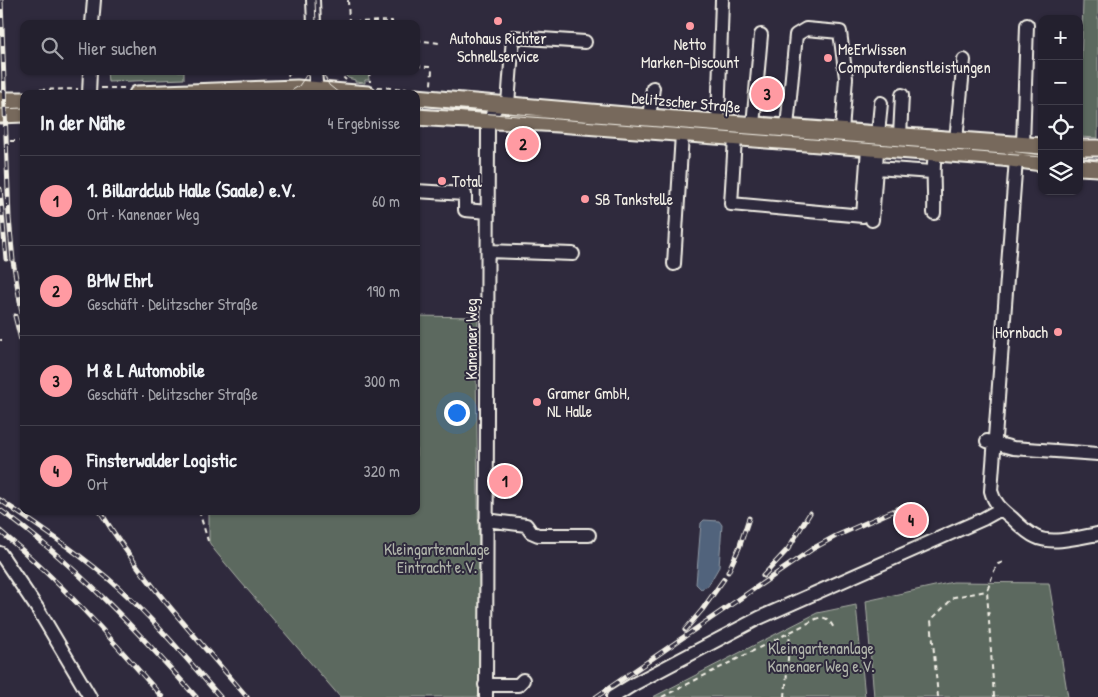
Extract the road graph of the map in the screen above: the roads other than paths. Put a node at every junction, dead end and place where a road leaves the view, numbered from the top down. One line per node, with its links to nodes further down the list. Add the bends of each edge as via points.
1 (94, 0): 4 (street)
2 (313, 0): 5 (street)
3 (722, 0): 28 (street)
4 (92, 20)
5 (314, 20)
6 (1027, 24): 37 (street)
7 (761, 35): 29 (street)
8 (585, 42): 22 (street, via 512,37)
9 (964, 60): 35 (street)
10 (90, 75): 13 (street)
11 (315, 75): 16 (street)
12 (653, 88): 26 (street)
13 (89, 90)
14 (221, 90): 15 (main road)
15 (298, 90)
16 (316, 90)
17 (902, 95): 33 (street)
18 (420, 97): 22 (main road, Delitzscher Straße)
19 (0, 100): 20 (main road)
20 (20, 100)
21 (881, 103): 36 (street)
22 (504, 104): 26 (main road, Delitzscher Straße); 27 (street, Kanenaer Weg, via 492,114)
23 (20, 114): 24 (main road)
24 (0, 115)
25 (420, 117): 27 (main road, Delitzscher Straße)
26 (649, 117): 28 (main road, Delitzscher Straße)
27 (489, 122): 32 (main road, Delitzscher Straße); 49 (street, Kanenaer Weg)
28 (718, 122): 29 (main road, Delitzscher Straße)
29 (754, 125): 30 (main road, Delitzscher Straße)
30 (787, 127): 31 (main road, Delitzscher Straße); 31 (street, via 796,35 806,29 840,32 846,78)
31 (842, 131): 36 (main road, Delitzscher Straße)
32 (682, 134): 34 (main road, Delitzscher Straße); 54 (street)
33 (900, 136): 35 (main road, Delitzscher Straße); 36 (main road, Delitzscher Straße)
34 (736, 138): 36 (main road, Delitzscher Straße); 36 (street, via 732,204 863,216)
35 (956, 140): 37 (main road, Delitzscher Straße)
36 (874, 144): 41 (main road, Delitzscher Straße); 45 (street)
37 (1023, 145): 38 (main road, Delitzscher Straße)
38 (1038, 146)
39 (1083, 148): 40 (main road)
40 (1098, 148)
41 (935, 153): 42 (main road, Delitzscher Straße); 47 (street)
42 (1016, 159): 43 (main road, Delitzscher Straße); 55 (street)
43 (1038, 162)
44 (1083, 167): 46 (main road)
45 (876, 168): 47 (street); 51 (street)
46 (1098, 168)
47 (932, 172): 50 (street)
48 (420, 191): 49 (street, via 465,194 465,210)
49 (488, 212): 52 (street, Kanenaer Weg)
50 (934, 213)
51 (872, 220)
52 (488, 251): 53 (street); 58 (street, Kanenaer Weg)
53 (573, 254)
54 (674, 264)
55 (990, 442): 56 (street, via 1013,448); 57 (street, via 991,491)
56 (1098, 454)
57 (1001, 509): 59 (street, via 1036,538 1057,540); 65 (street, via 759,618)
58 (486, 520): 60 (street, via 526,525 538,535); 63 (street, Kanenaer Weg)
59 (1098, 534)
60 (589, 535)
61 (0, 553): 64 (street)
62 (523, 680): 63 (street, via 518,685)
63 (485, 691)
64 (90, 697)
65 (613, 697)

